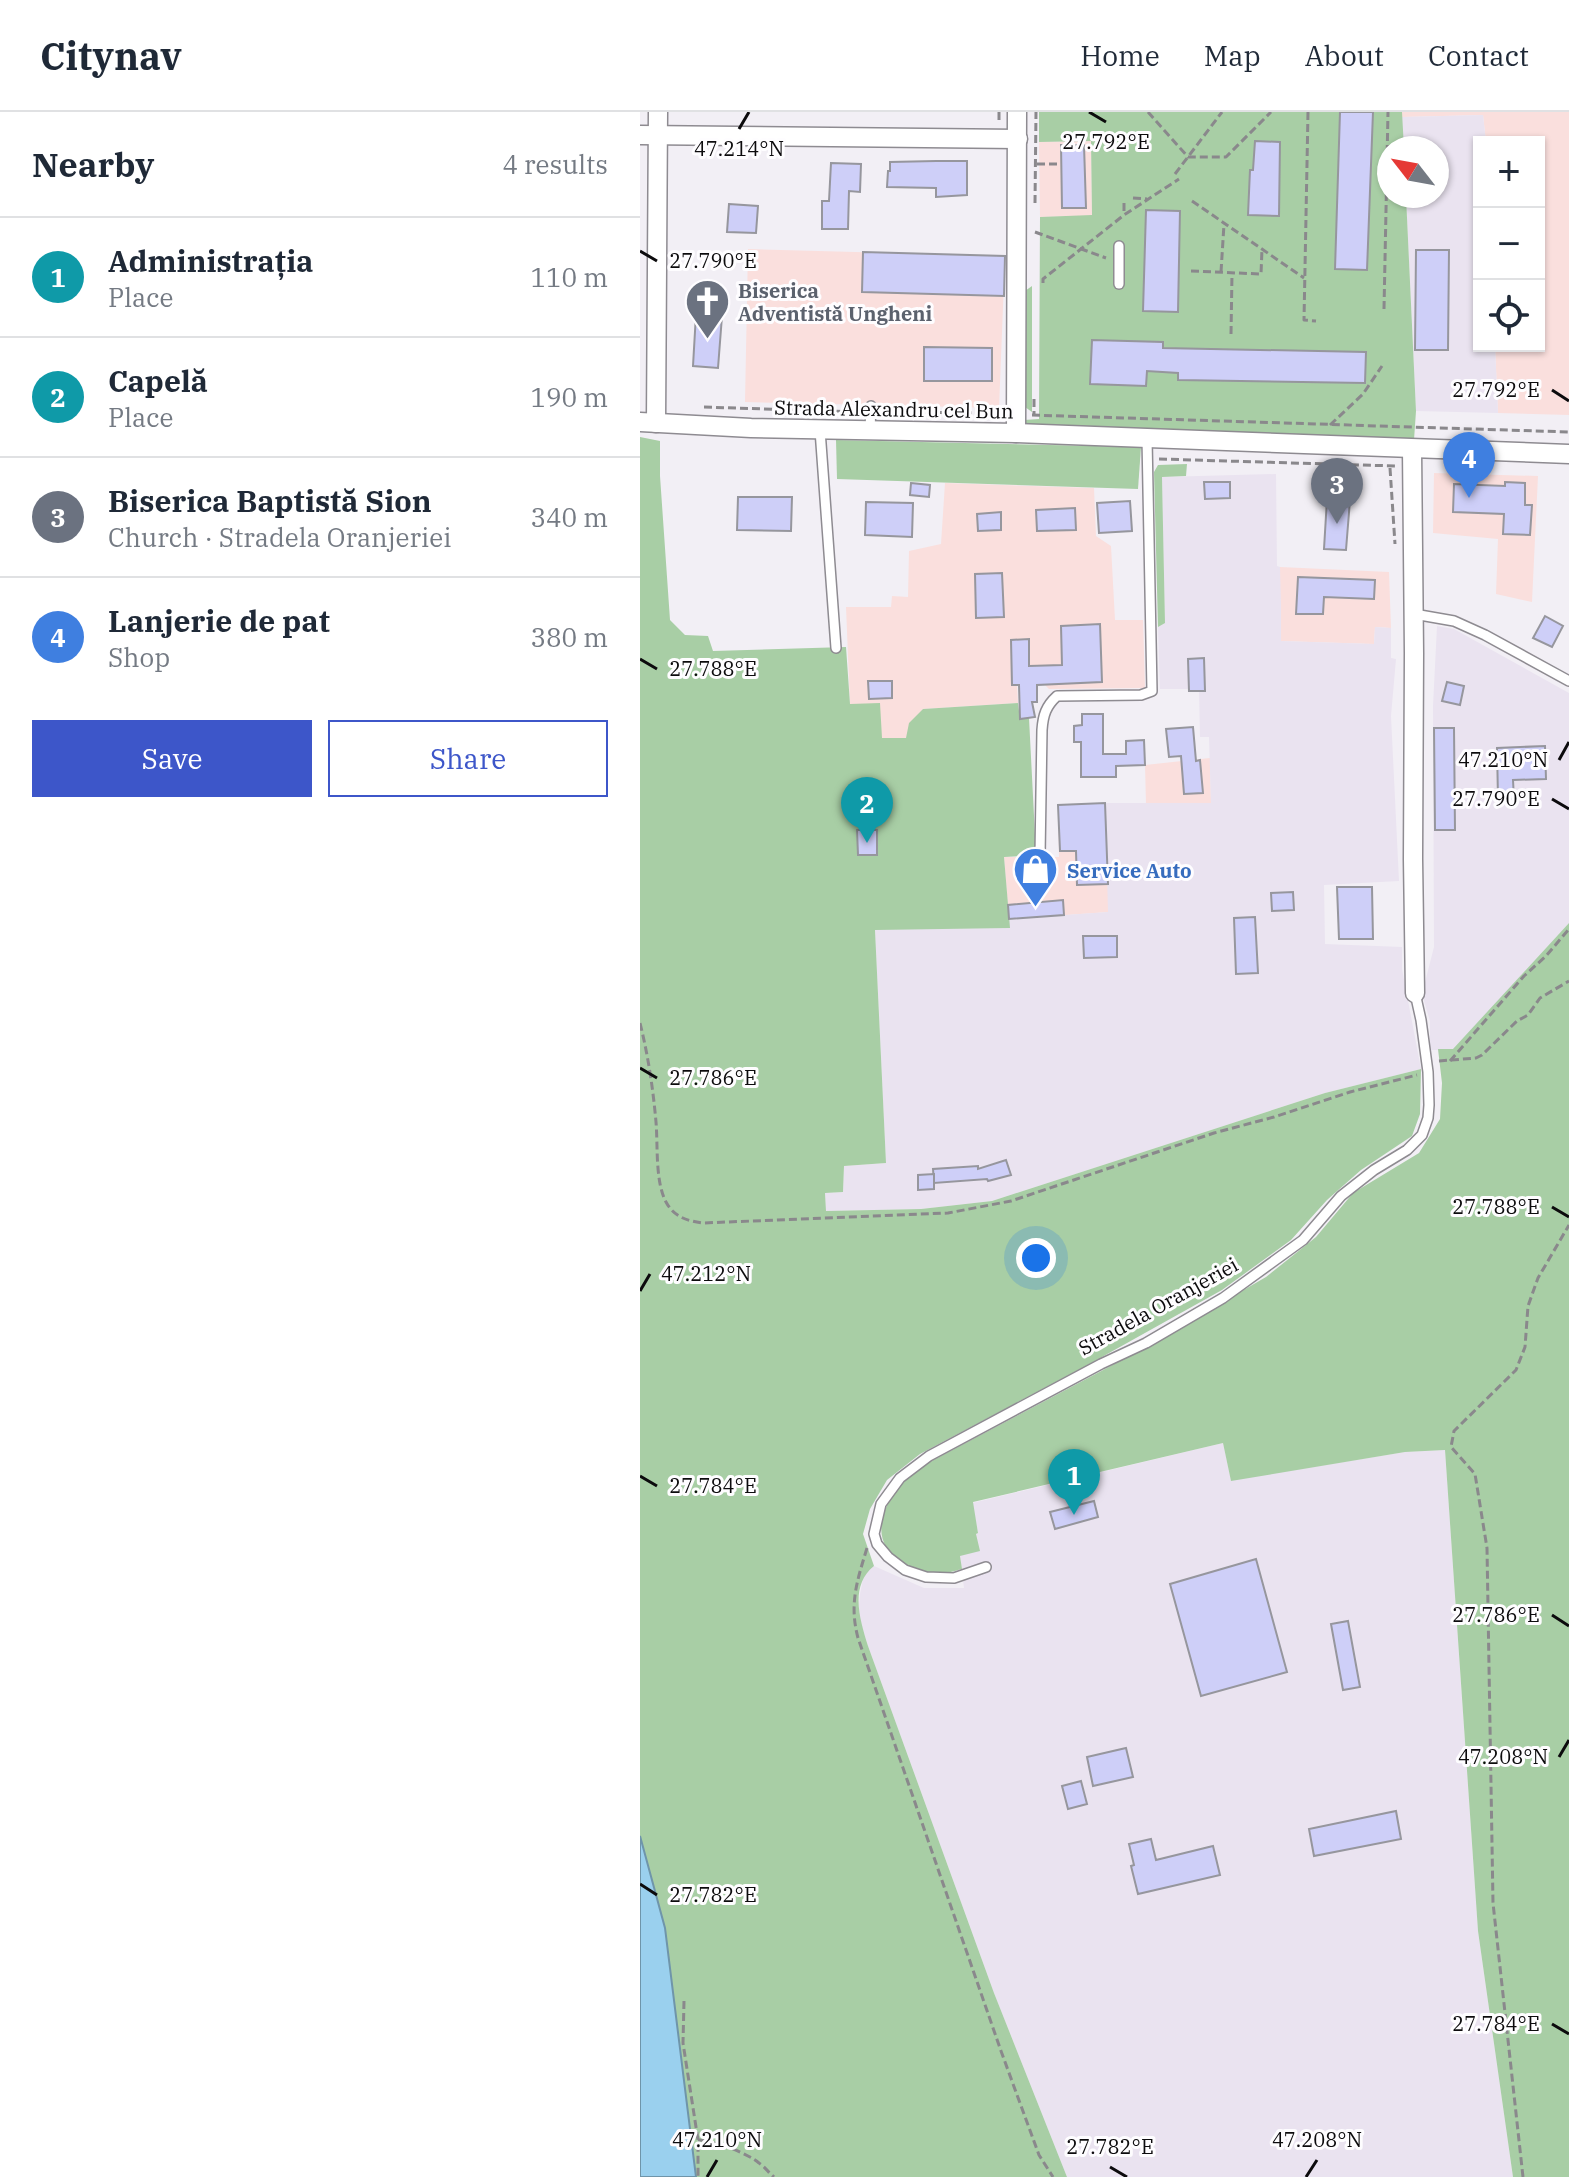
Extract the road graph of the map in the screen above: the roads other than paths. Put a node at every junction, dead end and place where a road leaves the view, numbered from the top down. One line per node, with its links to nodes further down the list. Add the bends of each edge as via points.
1 (658, 112): 3 (street)
2 (1017, 112): 4 (street)
3 (649, 135): 4 (street); 7 (street)
4 (1018, 139): 9 (street)
5 (1119, 246): 6 (lane)
6 (1119, 284)
7 (648, 423): 8 (street, Strada Alexandru cel Bun)
8 (820, 430): 9 (street, Strada Alexandru cel Bun, via 870,415); 14 (lane)
9 (1016, 433): 10 (street, Strada Alexandru cel Bun)
10 (1147, 439): 12 (street, Strada Alexandru cel Bun); 16 (lane, via 1152,691 1057,696 1049,703 1042,730)
11 (1569, 454): 12 (street, Strada Alexandru cel Bun)
12 (1413, 458): 13 (street, Stradela Oranjeriei)
13 (1414, 614): 15 (lane, via 1454,621); 17 (street, Stradela Oranjeriei)
14 (836, 648)
15 (1569, 681)
16 (1040, 856)
17 (1415, 993): 18 (lane, Stradela Oranjeriei, via 1429,1105 1422,1135 1407,1150 1341,1196 1303,1240 1223,1298 929,1456 900,1478 881,1504 877,1544 905,1570 954,1578)
18 (986, 1567)

